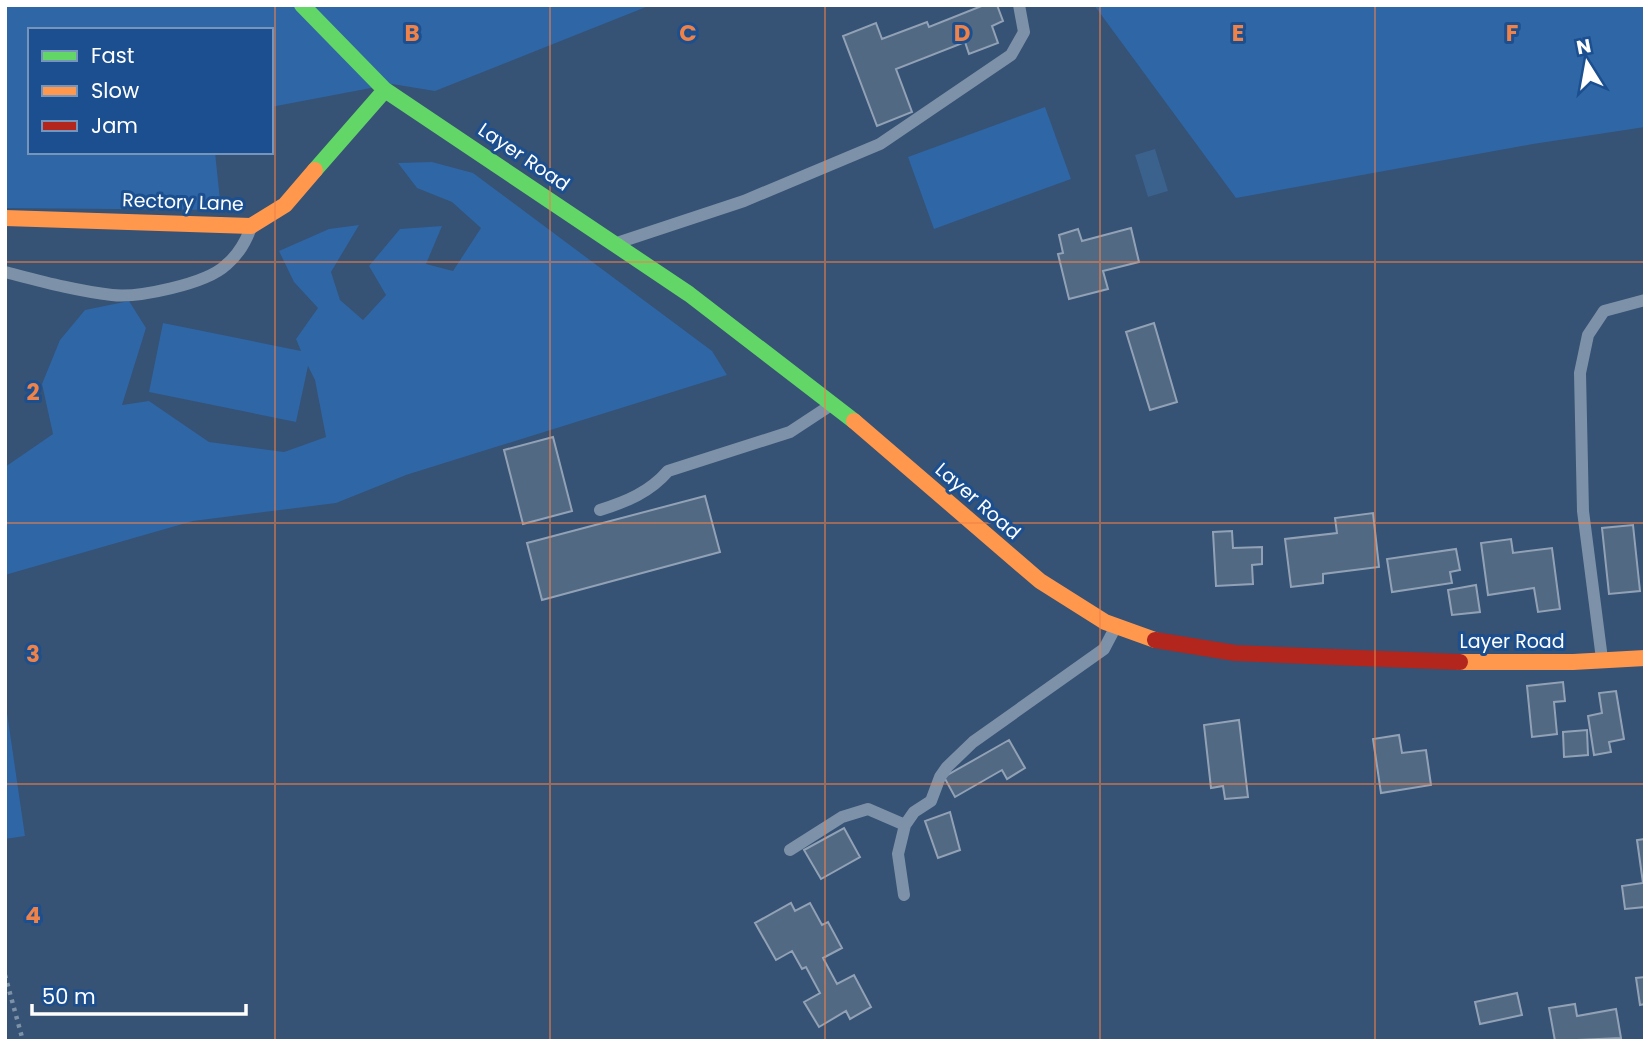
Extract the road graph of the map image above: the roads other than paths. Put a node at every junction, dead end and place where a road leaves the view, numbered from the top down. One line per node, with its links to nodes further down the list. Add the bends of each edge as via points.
1 (302, 5): 3 (street, Layer Road)
2 (1019, 5): 6 (lane, via 1024,32 1012,55 880,144 744,201)
3 (385, 90): 5 (street, Rectory Lane, via 285,205); 6 (street, Layer Road)
4 (5, 218): 5 (street, Rectory Lane)
5 (251, 226): 7 (lane, via 246,242 224,267 161,290 114,295)
6 (616, 243): 9 (street, Layer Road)
7 (5, 272)
8 (1645, 300): 13 (lane, via 1604,311 1588,335 1580,373 1583,512)
9 (834, 403): 10 (lane, via 790,432 668,471 655,486); 11 (street, Layer Road, via 1030,574)
10 (600, 510)
11 (1116, 627): 13 (street, Layer Road, via 1197,648 1264,655 1493,664); 14 (lane, via 1104,649 973,742 940,777 931,800)
12 (1645, 659): 13 (street, Layer Road)
13 (1603, 662)
14 (905, 825): 15 (lane, via 867,808 842,817); 16 (lane, via 898,854)
15 (790, 850)
16 (904, 895)

